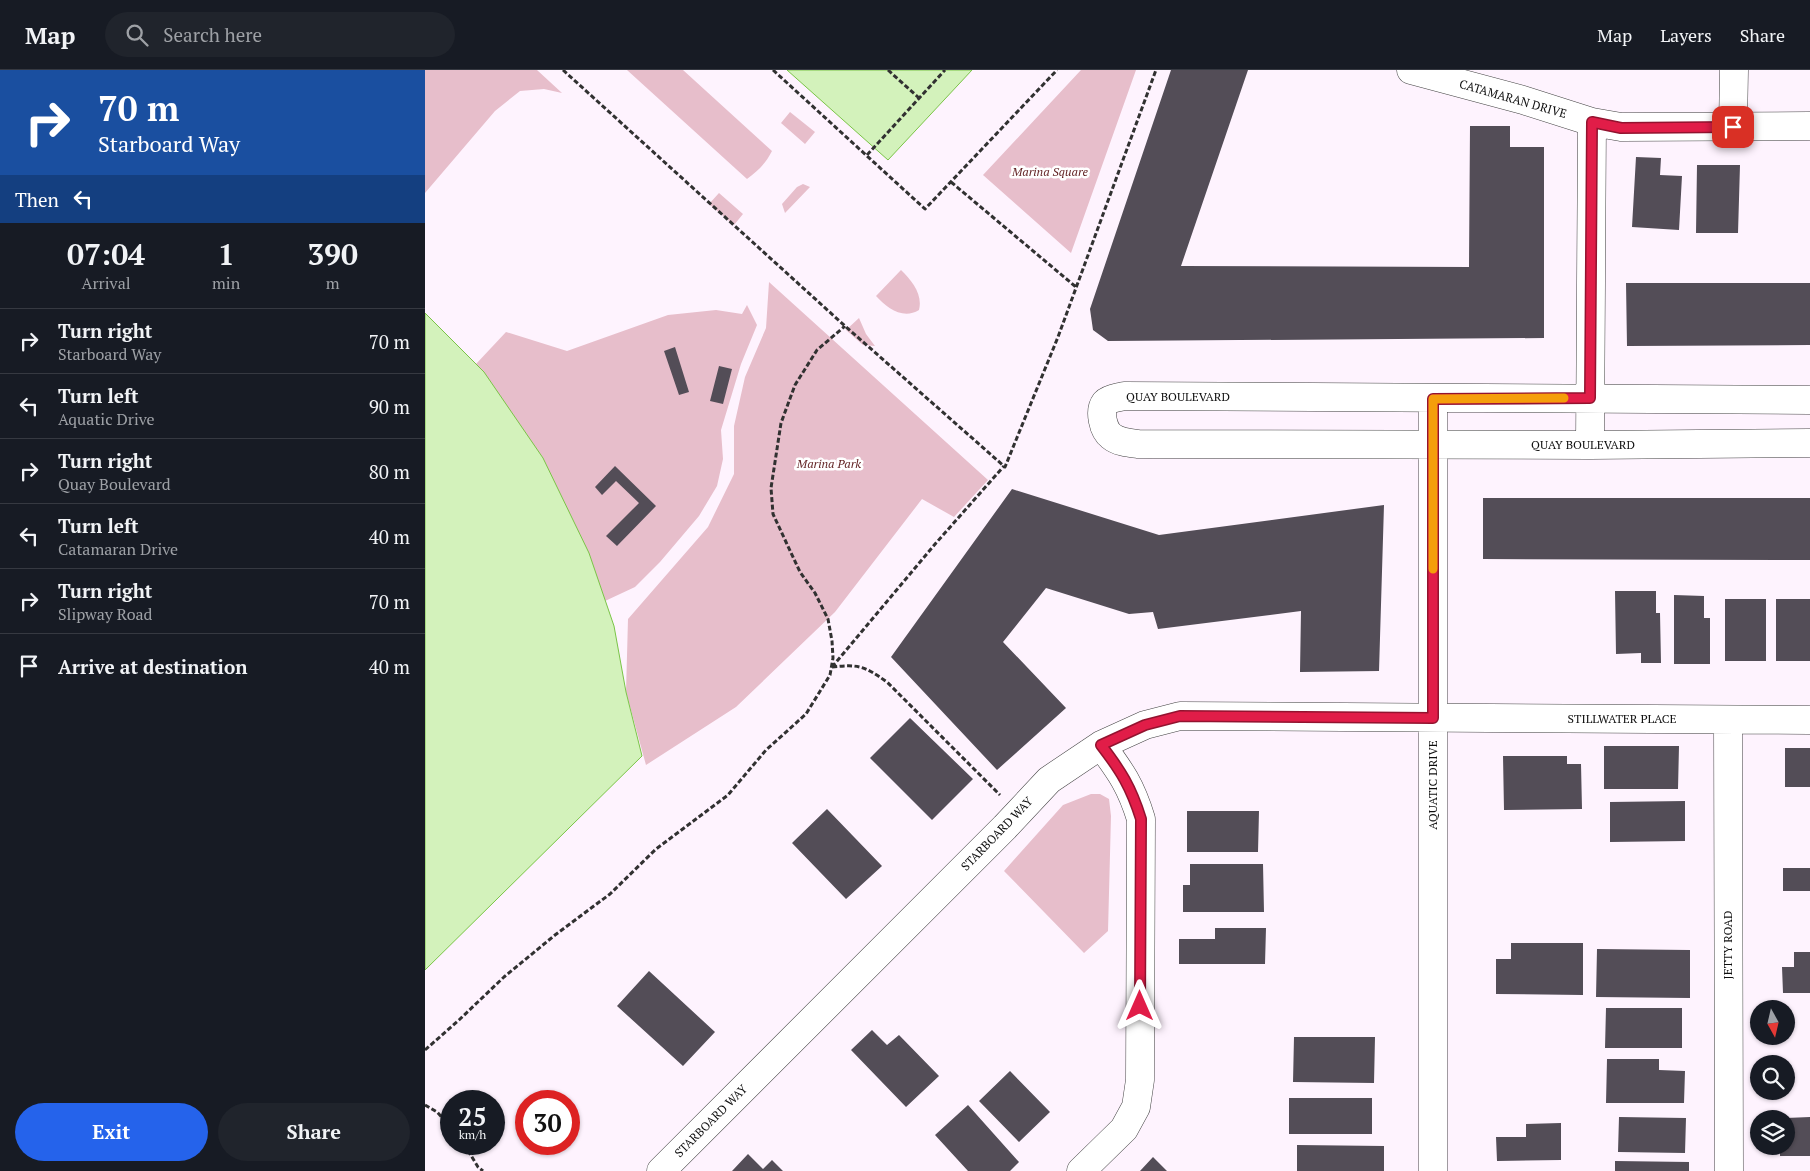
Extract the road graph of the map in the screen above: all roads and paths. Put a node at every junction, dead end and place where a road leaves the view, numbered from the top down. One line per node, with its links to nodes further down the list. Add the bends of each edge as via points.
1 (563, 70): 16 (path)
2 (773, 70): 13 (path)
3 (888, 70): 9 (path)
4 (945, 70): 9 (path)
5 (1057, 70): 14 (path)
6 (1156, 70): 15 (path)
7 (1411, 70): 10 (street, CATAMARAN DRIVE)
8 (1733, 70): 12 (street)
9 (919, 98): 13 (path)
10 (1592, 122): 12 (street, CATAMARAN DRIVE, via 1621,128); 17 (street)
11 (1810, 126): 12 (street, CATAMARAN DRIVE)
12 (1733, 127)
13 (867, 155): 14 (path, via 925,209)
14 (951, 182): 15 (path)
15 (1076, 287): 23 (path)
16 (845, 326): 23 (path); 24 (path, via 817,350 795,385 781,423 771,488 773,514 785,542 828,620 832,640)
17 (1590, 398): 18 (street, QUAY BOULEVARD); 19 (street, QUAY BOULEVARD); 22 (street)
18 (1433, 399): 20 (street, AQUATIC DRIVE); 20 (street, QUAY BOULEVARD, via 1123,396 1110,399 1102,412 1111,437 1132,444)
19 (1810, 400)
20 (1434, 444): 22 (street, QUAY BOULEVARD); 25 (street, AQUATIC DRIVE)
21 (1810, 444): 22 (street, QUAY BOULEVARD)
22 (1590, 445)
23 (1004, 466): 24 (path)
24 (831, 667): 29 (path, via 853,665 872,671 887,682); 30 (path, via 830,675 806,714 766,750 728,795 655,849 610,894 533,953)
25 (1433, 718): 26 (street, STILLWATER PLACE); 28 (street, STARBOARD WAY, via 1180,716 1145,725); 37 (street, AQUATIC DRIVE)
26 (1727, 720): 27 (street, STILLWATER PLACE); 38 (street, JETTY ROAD)
27 (1810, 720)
28 (1101, 745): 29 (street, STARBOARD WAY, via 1049,780); 36 (street, via 1122,772 1141,819 1140,1080 1136,1106 1124,1129)
29 (1019, 813): 35 (street, STARBOARD WAY)
30 (425, 1050)
31 (425, 1105): 32 (path)
32 (440, 1115)
33 (471, 1155): 34 (path)
34 (483, 1171)
35 (661, 1171)
36 (1081, 1171)
37 (1433, 1171)
38 (1729, 1171)

